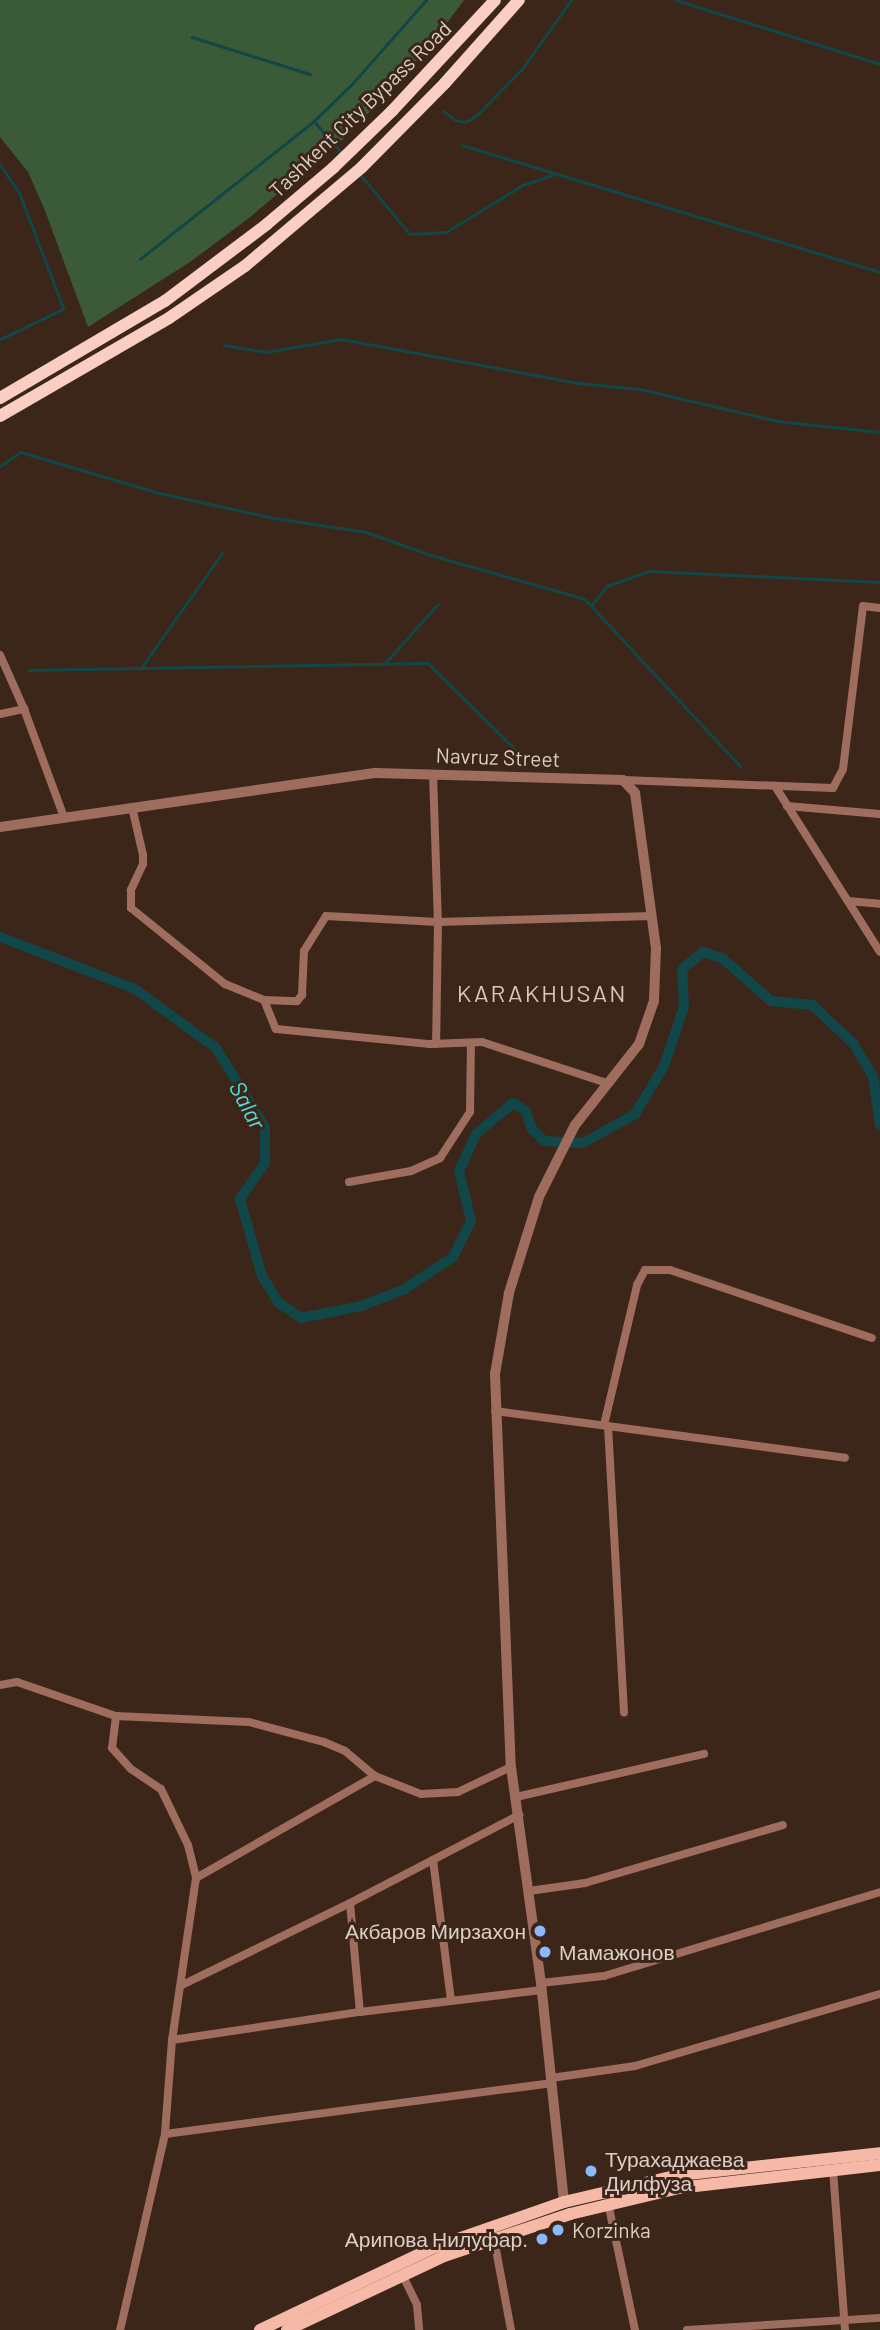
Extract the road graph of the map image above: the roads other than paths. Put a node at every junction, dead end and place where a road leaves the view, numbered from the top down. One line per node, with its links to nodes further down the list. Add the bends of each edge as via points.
1 (495, 0): 3 (highway, Tashkent City Bypass Road, via 433,70 333,168 199,278)
2 (518, 0): 4 (highway, Tashkent City Bypass Road, via 362,167 210,292)
3 (0, 398)
4 (0, 416)
5 (880, 608): 12 (street, via 863,606 843,769 833,789)
6 (0, 655): 7 (street)
7 (24, 709): 8 (street); 17 (street)
8 (0, 714)
9 (433, 774): 10 (street, Navruz Street); 15 (street, Navruz Street, via 376,773); 22 (street)
10 (623, 780): 11 (street); 13 (street)
11 (648, 781): 12 (street); 13 (street)
12 (775, 786): 14 (street)
13 (635, 793): 21 (street)
14 (787, 806): 16 (street); 19 (street)
15 (132, 807): 17 (street, Navruz Street); 24 (street, via 144,855 131,890 131,908 225,984)
16 (880, 814)
17 (64, 817): 18 (street, Navruz Street)
18 (0, 827)
19 (848, 901): 20 (street); 23 (street)
20 (880, 904)
21 (652, 916): 22 (street); 27 (street, via 654,1001 639,1044)
22 (438, 922): 24 (street, via 326,916 304,951 302,995 297,1001); 26 (street)
23 (880, 952)
24 (264, 1000): 26 (street, via 272,1024 282,1031)
25 (471, 1042): 26 (street); 27 (street); 28 (street, via 470,1112 440,1158 411,1171)
26 (436, 1044)
27 (607, 1083): 30 (street, via 575,1125 527,1226 499,1340)
28 (349, 1182)
29 (872, 1338): 31 (street, via 670,1270 645,1270 637,1285)
30 (495, 1411): 31 (street); 37 (street)
31 (606, 1426): 32 (street); 34 (street)
32 (845, 1458)
33 (0, 1685): 35 (street, via 17,1682)
34 (624, 1713)
35 (116, 1716): 38 (street, via 249,1722 335,1746); 43 (street, via 112,1748 131,1769 160,1789 188,1845)
36 (704, 1754): 39 (street)
37 (511, 1767): 38 (street, via 458,1792 434,1796); 39 (street)
38 (375, 1776): 43 (street)
39 (516, 1797): 40 (street)
40 (519, 1815): 42 (street); 44 (street)
41 (783, 1825): 44 (street, via 585,1883)
42 (433, 1860): 46 (street); 50 (street)
43 (196, 1878): 47 (street)
44 (529, 1891): 48 (street)
45 (880, 1892): 48 (street, via 604,1976)
46 (350, 1903): 47 (street); 51 (street)
47 (180, 1986): 52 (street)
48 (541, 1986): 50 (street); 53 (street)
49 (880, 1994): 53 (street, via 635,2066)
50 (451, 2000): 51 (street)
51 (360, 2012): 52 (street)
52 (172, 2040): 54 (street)
53 (551, 2081): 54 (street); 58 (street)
54 (165, 2134): 65 (street)
55 (880, 2153): 58 (main road, via 679,2175)
56 (880, 2165): 57 (main road)
57 (833, 2170): 59 (main road, via 678,2188); 64 (street)
58 (564, 2202): 62 (main road, via 435,2247)
59 (608, 2203): 60 (main road); 70 (street)
60 (494, 2239): 61 (main road); 69 (street)
61 (402, 2274): 62 (main road); 68 (street, via 417,2305)
62 (331, 2301): 66 (main road); 67 (main road)
63 (880, 2318): 64 (street)
64 (845, 2319): 71 (street); 72 (street)
65 (120, 2330)
66 (260, 2330)
67 (287, 2330)
68 (419, 2330)
69 (511, 2330)
70 (635, 2330)
71 (687, 2330)
72 (845, 2330)

